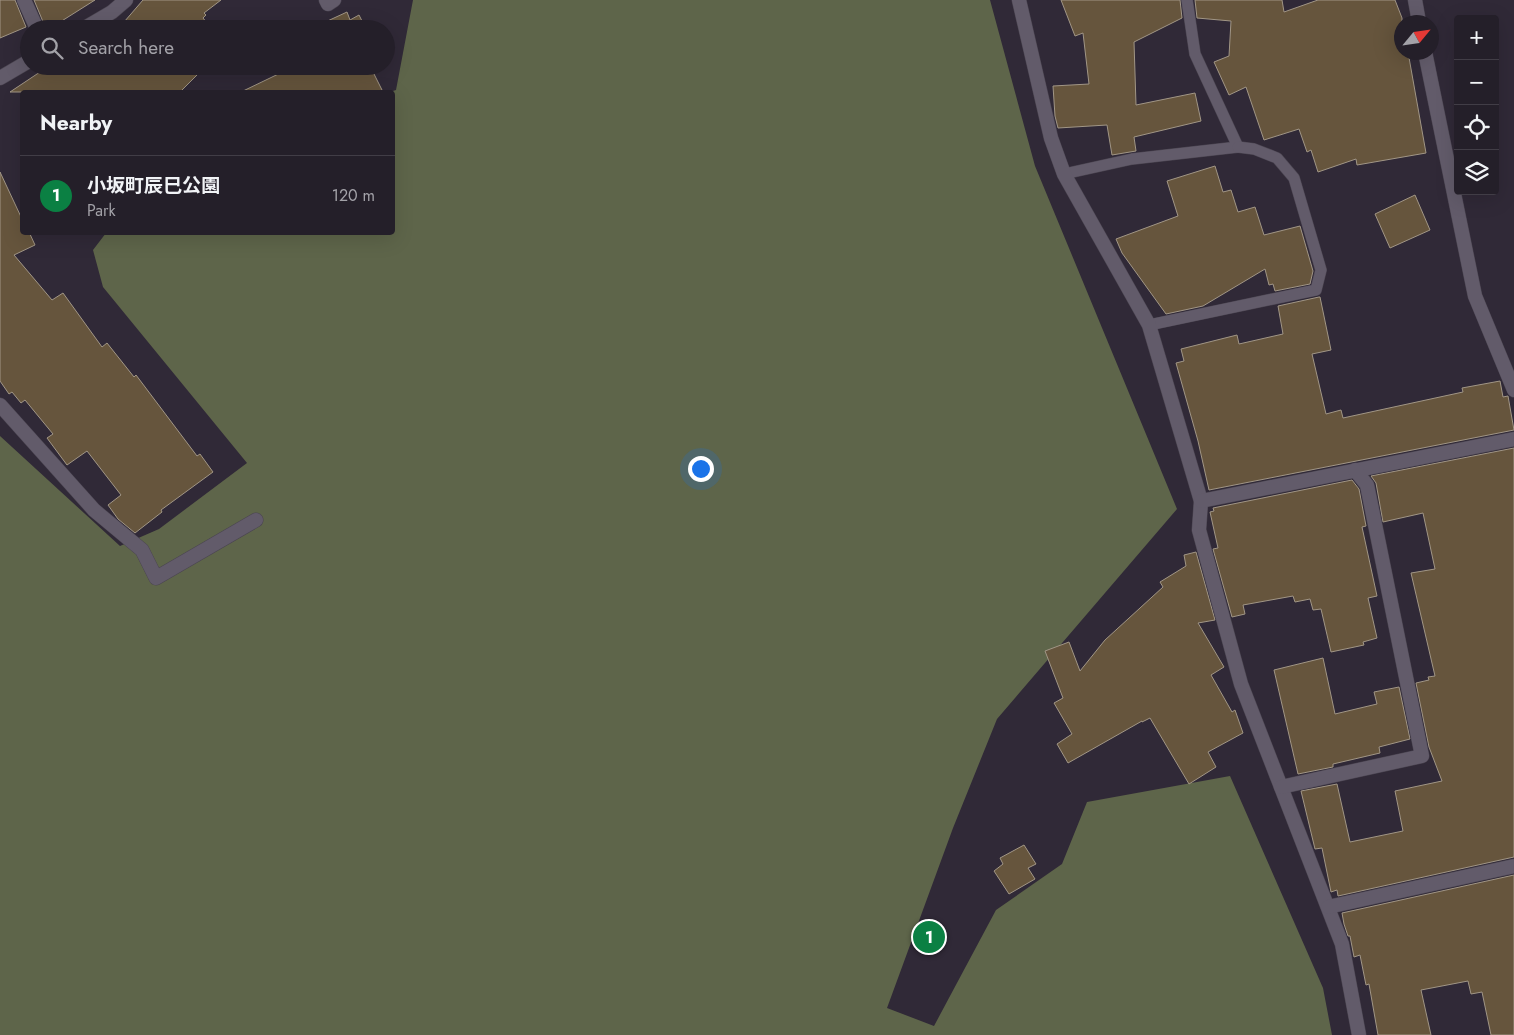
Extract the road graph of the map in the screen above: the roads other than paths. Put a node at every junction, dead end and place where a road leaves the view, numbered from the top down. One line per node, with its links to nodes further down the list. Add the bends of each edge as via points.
1 (24, 0): 9 (street)
2 (126, 0): 10 (street)
3 (326, 0): 4 (street, via 328,4)
4 (334, 0)
5 (1019, 0): 15 (street, via 1051,138)
6 (1187, 0): 14 (lane, via 1195,54)
7 (1415, 0): 8 (street)
8 (1417, 15)
9 (33, 20)
10 (98, 20)
11 (1427, 60): 17 (street, via 1474,296)
12 (20, 66): 13 (street)
13 (0, 78)
14 (1238, 147): 15 (lane, via 1132,160); 16 (lane, via 1277,158 1294,178 1321,270 1316,290)
15 (1064, 174): 16 (street)
16 (1149, 325): 21 (street)
17 (1514, 390)
18 (0, 405): 22 (street, via 94,510 142,550 156,578)
19 (1514, 439): 20 (street)
20 (1355, 470): 21 (street); 23 (street, via 1367,485 1422,756)
21 (1201, 501): 23 (street, via 1199,530 1241,684)
22 (256, 520)
23 (1281, 787): 25 (street)
24 (1514, 866): 25 (street)
25 (1328, 906): 26 (street, via 1342,944)
26 (1359, 1035)

